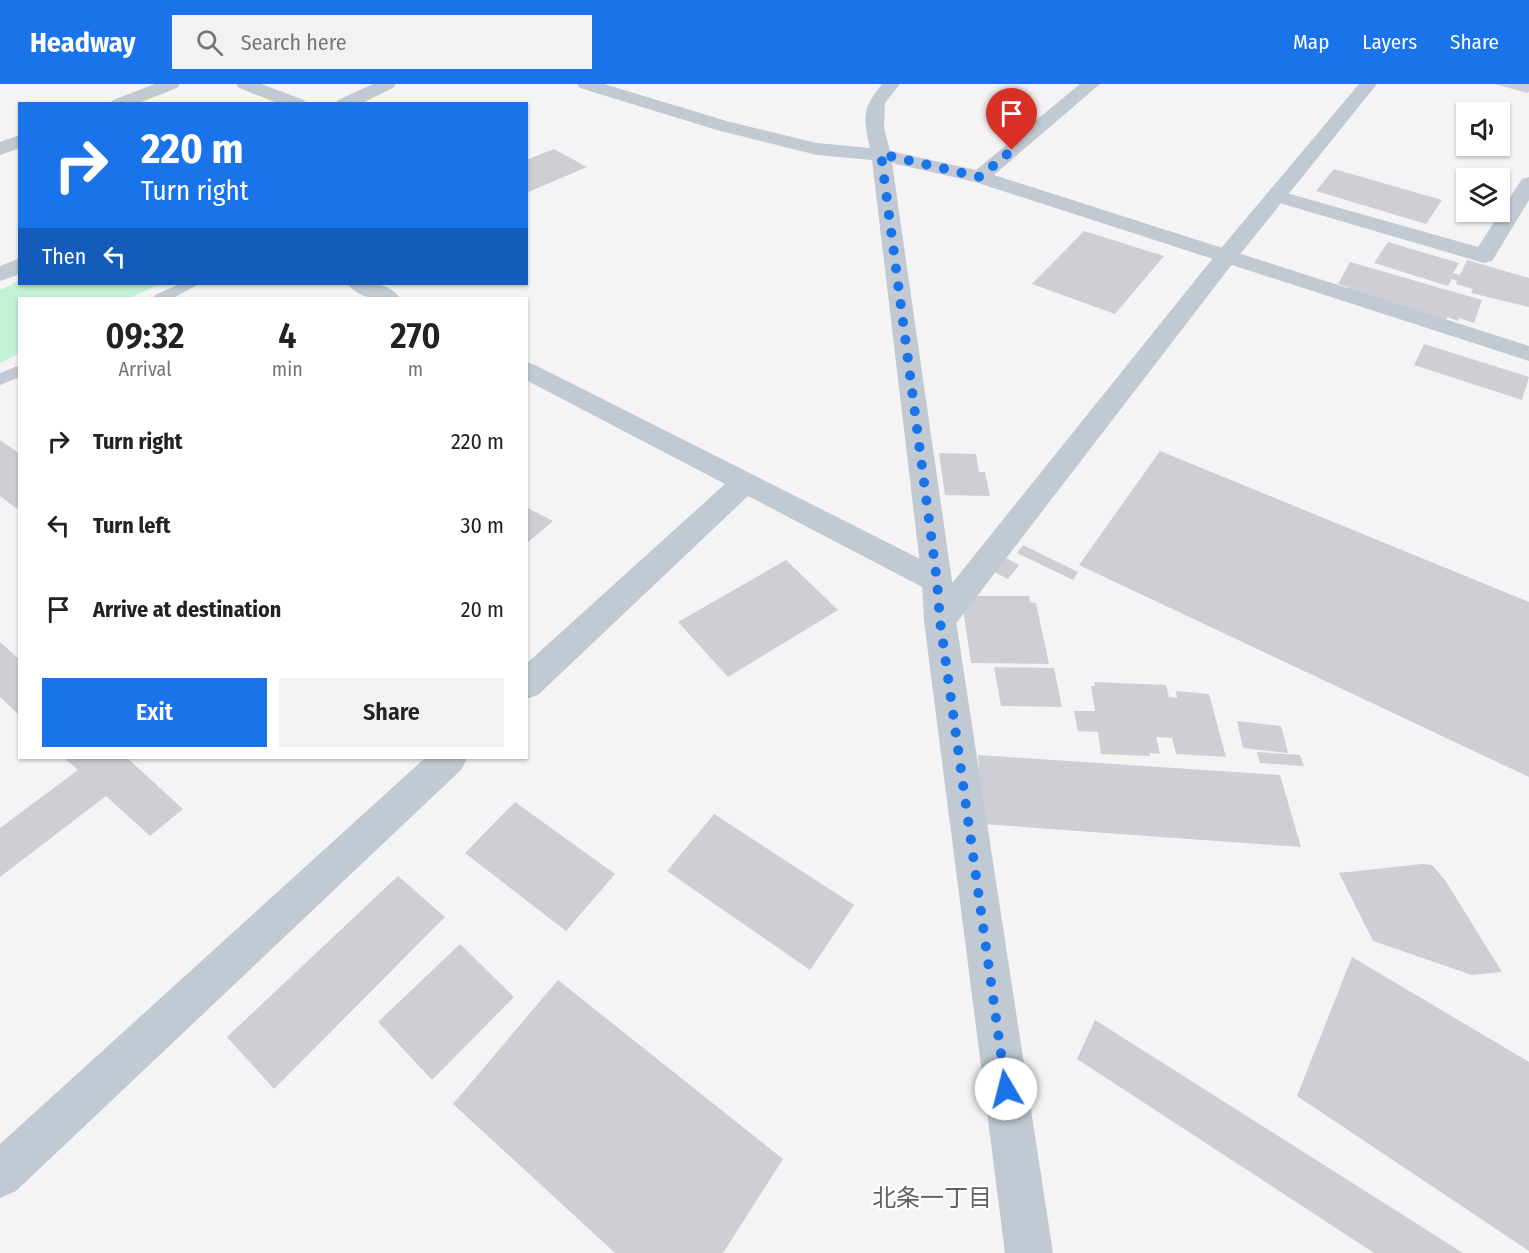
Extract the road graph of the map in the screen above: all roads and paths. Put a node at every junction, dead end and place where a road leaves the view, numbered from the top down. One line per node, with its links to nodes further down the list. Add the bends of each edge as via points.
1 (171, 84): 8 (street)
2 (245, 84): 9 (street)
3 (387, 84): 10 (street)
4 (586, 84): 13 (street, via 816,149)
5 (891, 84): 13 (street, via 876,103 875,128)
6 (1091, 84): 14 (street)
7 (1368, 84): 16 (street)
8 (124, 102)
9 (293, 102)
10 (348, 102)
11 (18, 142): 12 (street)
12 (0, 149)
13 (881, 154): 14 (street); 29 (street)
14 (980, 177): 17 (street)
15 (1529, 183): 16 (street, via 1484,256)
16 (1276, 196): 17 (street)
17 (1225, 258): 24 (street); 30 (street)
18 (18, 266): 19 (street)
19 (0, 274)
20 (189, 285): 22 (lane)
21 (361, 285): 23 (street)
22 (163, 297)
23 (386, 297)
24 (1529, 354)
25 (18, 371): 27 (lane)
26 (528, 371): 28 (street)
27 (0, 380)
28 (744, 483): 29 (street); 31 (street)
29 (937, 581): 30 (street)
30 (940, 621): 34 (street)
31 (528, 683)
32 (448, 759): 33 (street)
33 (0, 1175)
34 (1029, 1253)

